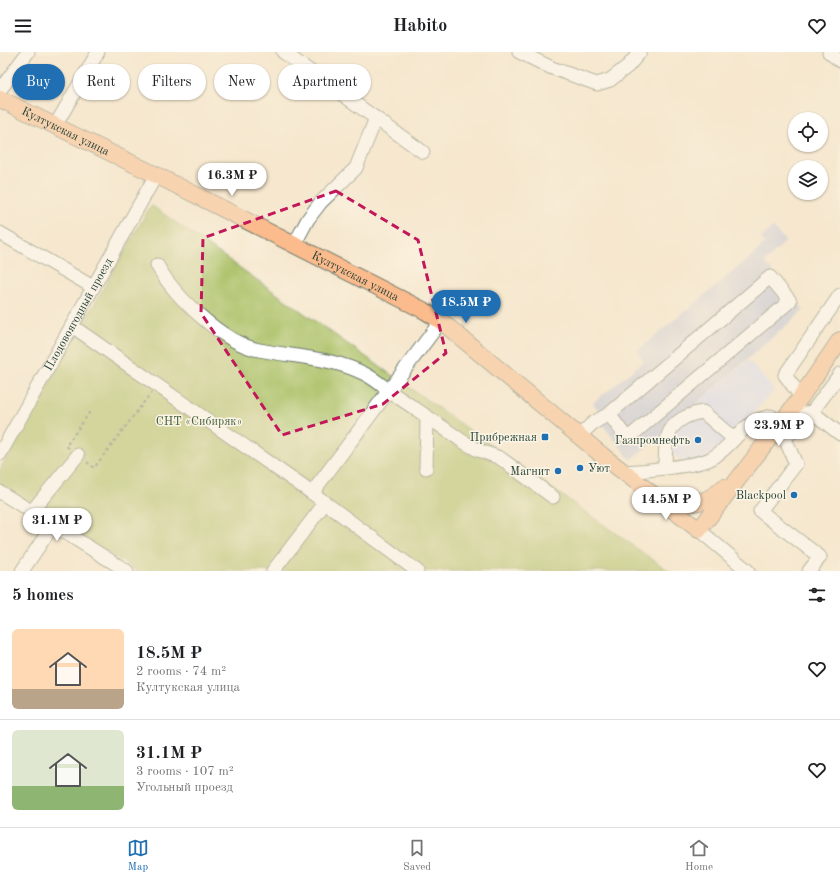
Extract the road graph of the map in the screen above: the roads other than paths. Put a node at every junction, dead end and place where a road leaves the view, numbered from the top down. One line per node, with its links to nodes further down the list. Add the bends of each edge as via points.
1 (28, 52): 8 (street)
2 (98, 52): 11 (street)
3 (284, 52): 10 (street)
4 (519, 52): 5 (street, via 552,68 597,84 610,80 628,66)
5 (640, 52)
6 (829, 52): 7 (street)
7 (840, 61)
8 (0, 90)
9 (0, 99): 11 (main road, Култукская улица)
10 (376, 118): 12 (street); 15 (street, via 356,168 321,202)
11 (55, 126): 13 (main road, Култукская улица)
12 (423, 152)
13 (156, 175): 15 (main road, Култукская улица); 17 (street, Плодовоягодный проезд)
14 (0, 233): 17 (street)
15 (294, 245): 19 (main road, Култукская улица)
16 (157, 264): 23 (street, via 164,278 196,311 237,342 257,350 342,365 365,374)
17 (93, 287): 20 (street, Плодовоягодный проезд)
18 (840, 295): 24 (street, via 785,375)
19 (441, 321): 23 (street); 30 (main road, Култукская улица)
20 (72, 326): 33 (street, Плодовоягодный проезд); 40 (street)
21 (840, 340): 24 (main road)
22 (840, 374): 25 (street)
23 (389, 391): 27 (street); 40 (street)
24 (801, 397): 28 (main road)
25 (812, 412): 28 (street, via 806,413 791,434); 29 (street)
26 (609, 414): 26 (street, via 770,277 790,301 633,434 626,437); 30 (street, via 593,423)
27 (427, 417): 36 (street); 41 (street, via 478,450 500,458)
28 (779, 425): 31 (street, via 771,416 757,419 744,427); 32 (main road); 51 (street, via 796,464 760,512 820,556)
29 (840, 434)
30 (579, 436): 37 (main road, Култукская улица)
31 (734, 439): 35 (street, via 724,450 710,459); 35 (street, via 703,412 694,413 674,424 668,435)
32 (757, 452): 38 (main road, via 716,496 706,501 696,504 675,503); 45 (main road)
33 (0, 454)
34 (78, 455): 43 (street)
35 (664, 467): 37 (street)
36 (426, 468)
37 (624, 472): 38 (main road, Култукская улица)
38 (649, 491): 45 (main road, Култукская улица)
39 (0, 492): 43 (street)
40 (312, 493): 42 (street)
41 (554, 496)
42 (325, 503): 48 (street); 49 (street)
43 (32, 511): 44 (street)
44 (53, 525): 46 (street); 47 (street)
45 (699, 530): 50 (street, Култукская улица)
46 (22, 571)
47 (127, 571)
48 (273, 571)
49 (417, 571)
50 (748, 571)
51 (809, 571)

